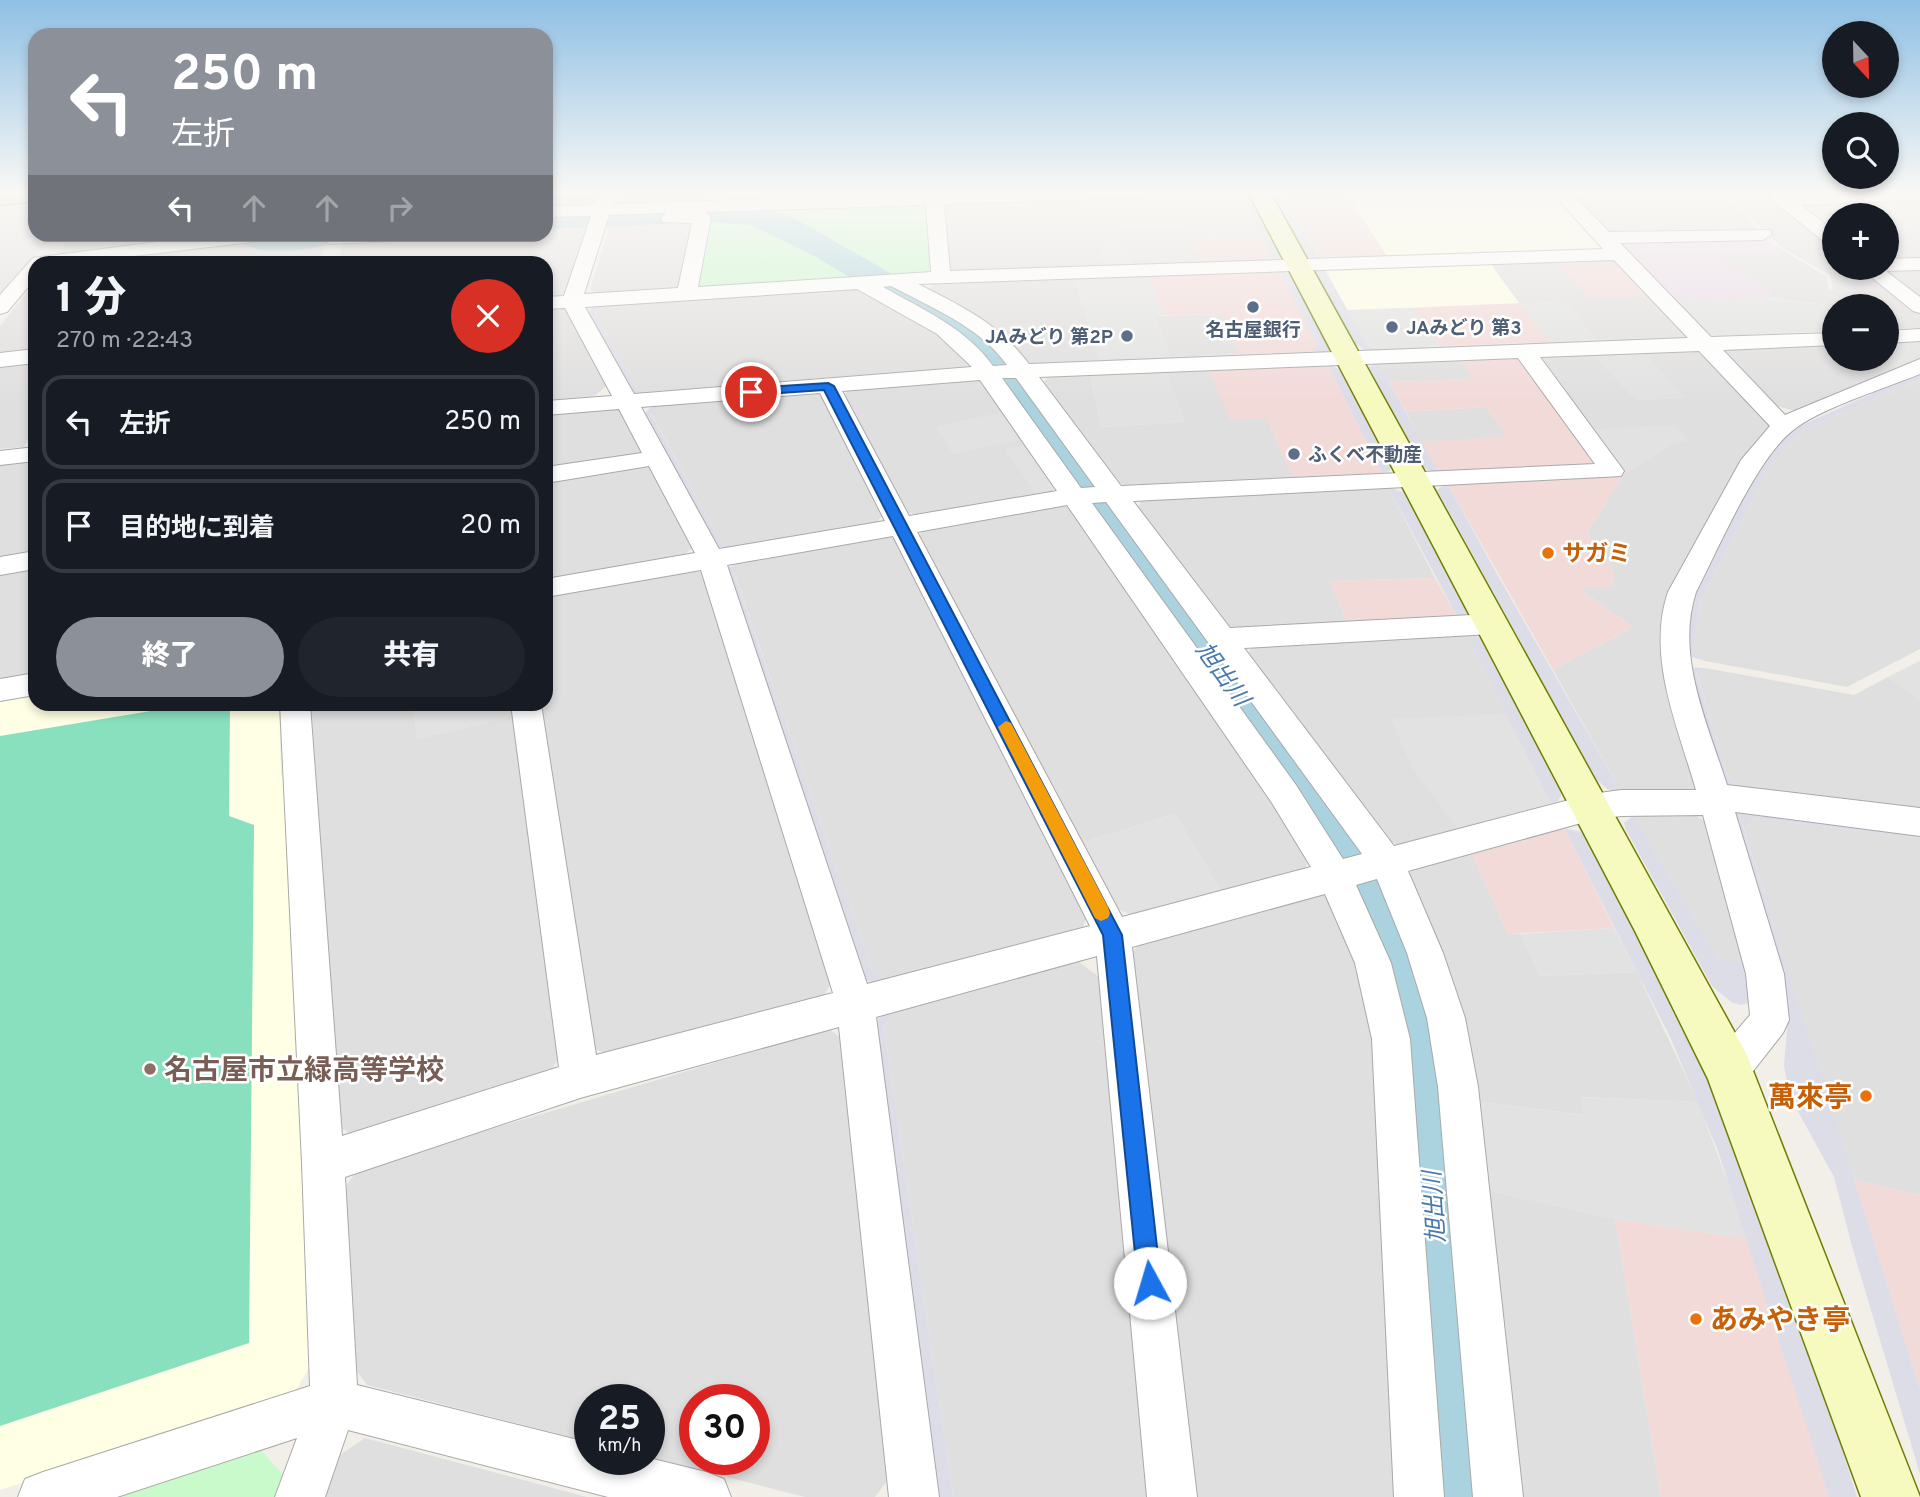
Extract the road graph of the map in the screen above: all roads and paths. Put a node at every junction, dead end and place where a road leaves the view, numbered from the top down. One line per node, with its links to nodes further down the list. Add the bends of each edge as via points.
1 (578, 262): 14 (street)
2 (693, 262): 13 (street)
3 (940, 262): 10 (street)
4 (1334, 262): 6 (street)
5 (1627, 262): 20 (street)
6 (1296, 264): 10 (street); 23 (street)
7 (1920, 264): 8 (street)
8 (1899, 265)
9 (28, 274): 16 (street)
10 (941, 277): 12 (street)
11 (1885, 280): 15 (street)
12 (878, 281): 13 (street); 26 (street, via 974,355)
13 (687, 293): 14 (street)
14 (559, 302): 28 (street)
15 (1920, 307)
16 (0, 308)
17 (1920, 335): 18 (street)
18 (1899, 336)
19 (1822, 340): 20 (street)
20 (1704, 345): 21 (street); 30 (street)
21 (1524, 351): 23 (street); 35 (street, via 1612,471)
22 (28, 357): 24 (street)
23 (1350, 359): 26 (street); 35 (street)
24 (0, 360)
25 (1920, 366): 30 (street)
26 (1004, 372): 27 (street); 36 (street)
27 (828, 386): 28 (street); 37 (street)
28 (627, 401): 29 (street); 33 (street)
29 (553, 407)
30 (1783, 426): 48 (street, via 1753,460 1676,607 1674,658)
31 (28, 455): 32 (street)
32 (0, 458)
33 (656, 458): 34 (street); 38 (street)
34 (553, 474)
35 (1414, 480): 36 (street); 42 (street)
36 (1093, 494): 37 (street); 43 (street); 51 (street, via 1284,794)
37 (902, 525): 38 (street); 52 (street)
38 (711, 558): 41 (street); 53 (street)
39 (28, 561): 40 (street)
40 (0, 566)
41 (553, 587)
42 (1491, 624): 43 (street); 49 (street)
43 (1223, 639): 51 (street)
44 (28, 685): 45 (street)
45 (0, 690)
46 (295, 711): 56 (street)
47 (527, 711): 55 (street)
48 (1715, 801): 49 (street); 50 (street, via 1731,797); 54 (street, via 1769,999 1770,1020)
49 (1592, 807): 51 (street); 54 (street)
50 (1920, 822)
51 (1360, 869): 52 (street); 63 (street, via 1373,963 1391,1039); 64 (street, via 1425,953 1446,1018 1458,1087)
52 (1112, 935): 53 (street); 62 (street)
53 (856, 1007): 55 (street); 61 (street)
54 (1729, 1070): 65 (street)
55 (580, 1079): 56 (street)
56 (323, 1163): 57 (street)
57 (334, 1403): 58 (street); 59 (street); 60 (street)
58 (43, 1497)
59 (300, 1497)
60 (706, 1497)
61 (915, 1497)
62 (1172, 1497)
63 (1419, 1497)
64 (1498, 1497)
65 (1891, 1497)

